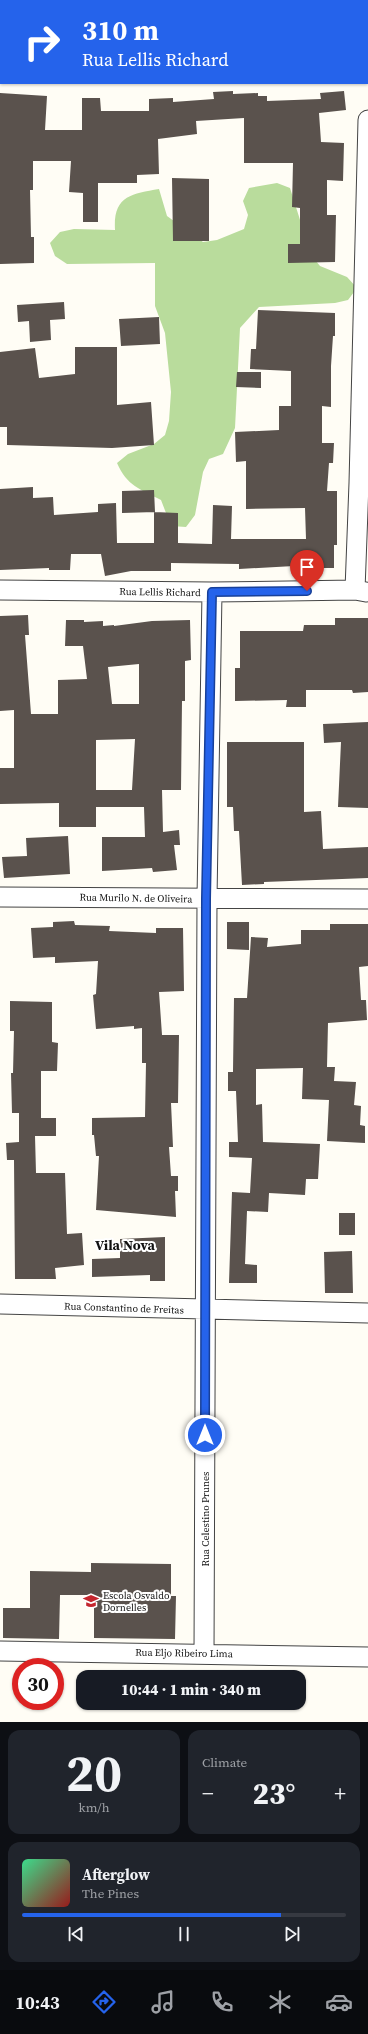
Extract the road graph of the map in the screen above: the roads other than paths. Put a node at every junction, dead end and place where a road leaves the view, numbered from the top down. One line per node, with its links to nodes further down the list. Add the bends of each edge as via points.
1 (368, 120): 2 (street)
2 (364, 484): 4 (street)
3 (0, 590): 5 (street, Rua Lellis Richard)
4 (361, 591): 5 (street, Rua Lellis Richard)
5 (212, 592): 7 (street, Rua Celestino Prunes)
6 (0, 897): 7 (street, Rua Murilo N. de Oliveira)
7 (206, 899): 8 (street, Rua Murilo N. de Oliveira); 10 (street, Rua Celestino Prunes)
8 (368, 899)
9 (0, 1304): 10 (street, Rua Constantino de Freitas)
10 (205, 1310): 11 (street, Rua Constantino de Freitas); 13 (street, Rua Celestino Prunes)
11 (368, 1313)
12 (0, 1651): 13 (street, Rua Eljo Ribeiro Lima)
13 (204, 1654): 14 (street, Rua Eljo Ribeiro Lima)
14 (368, 1657)

